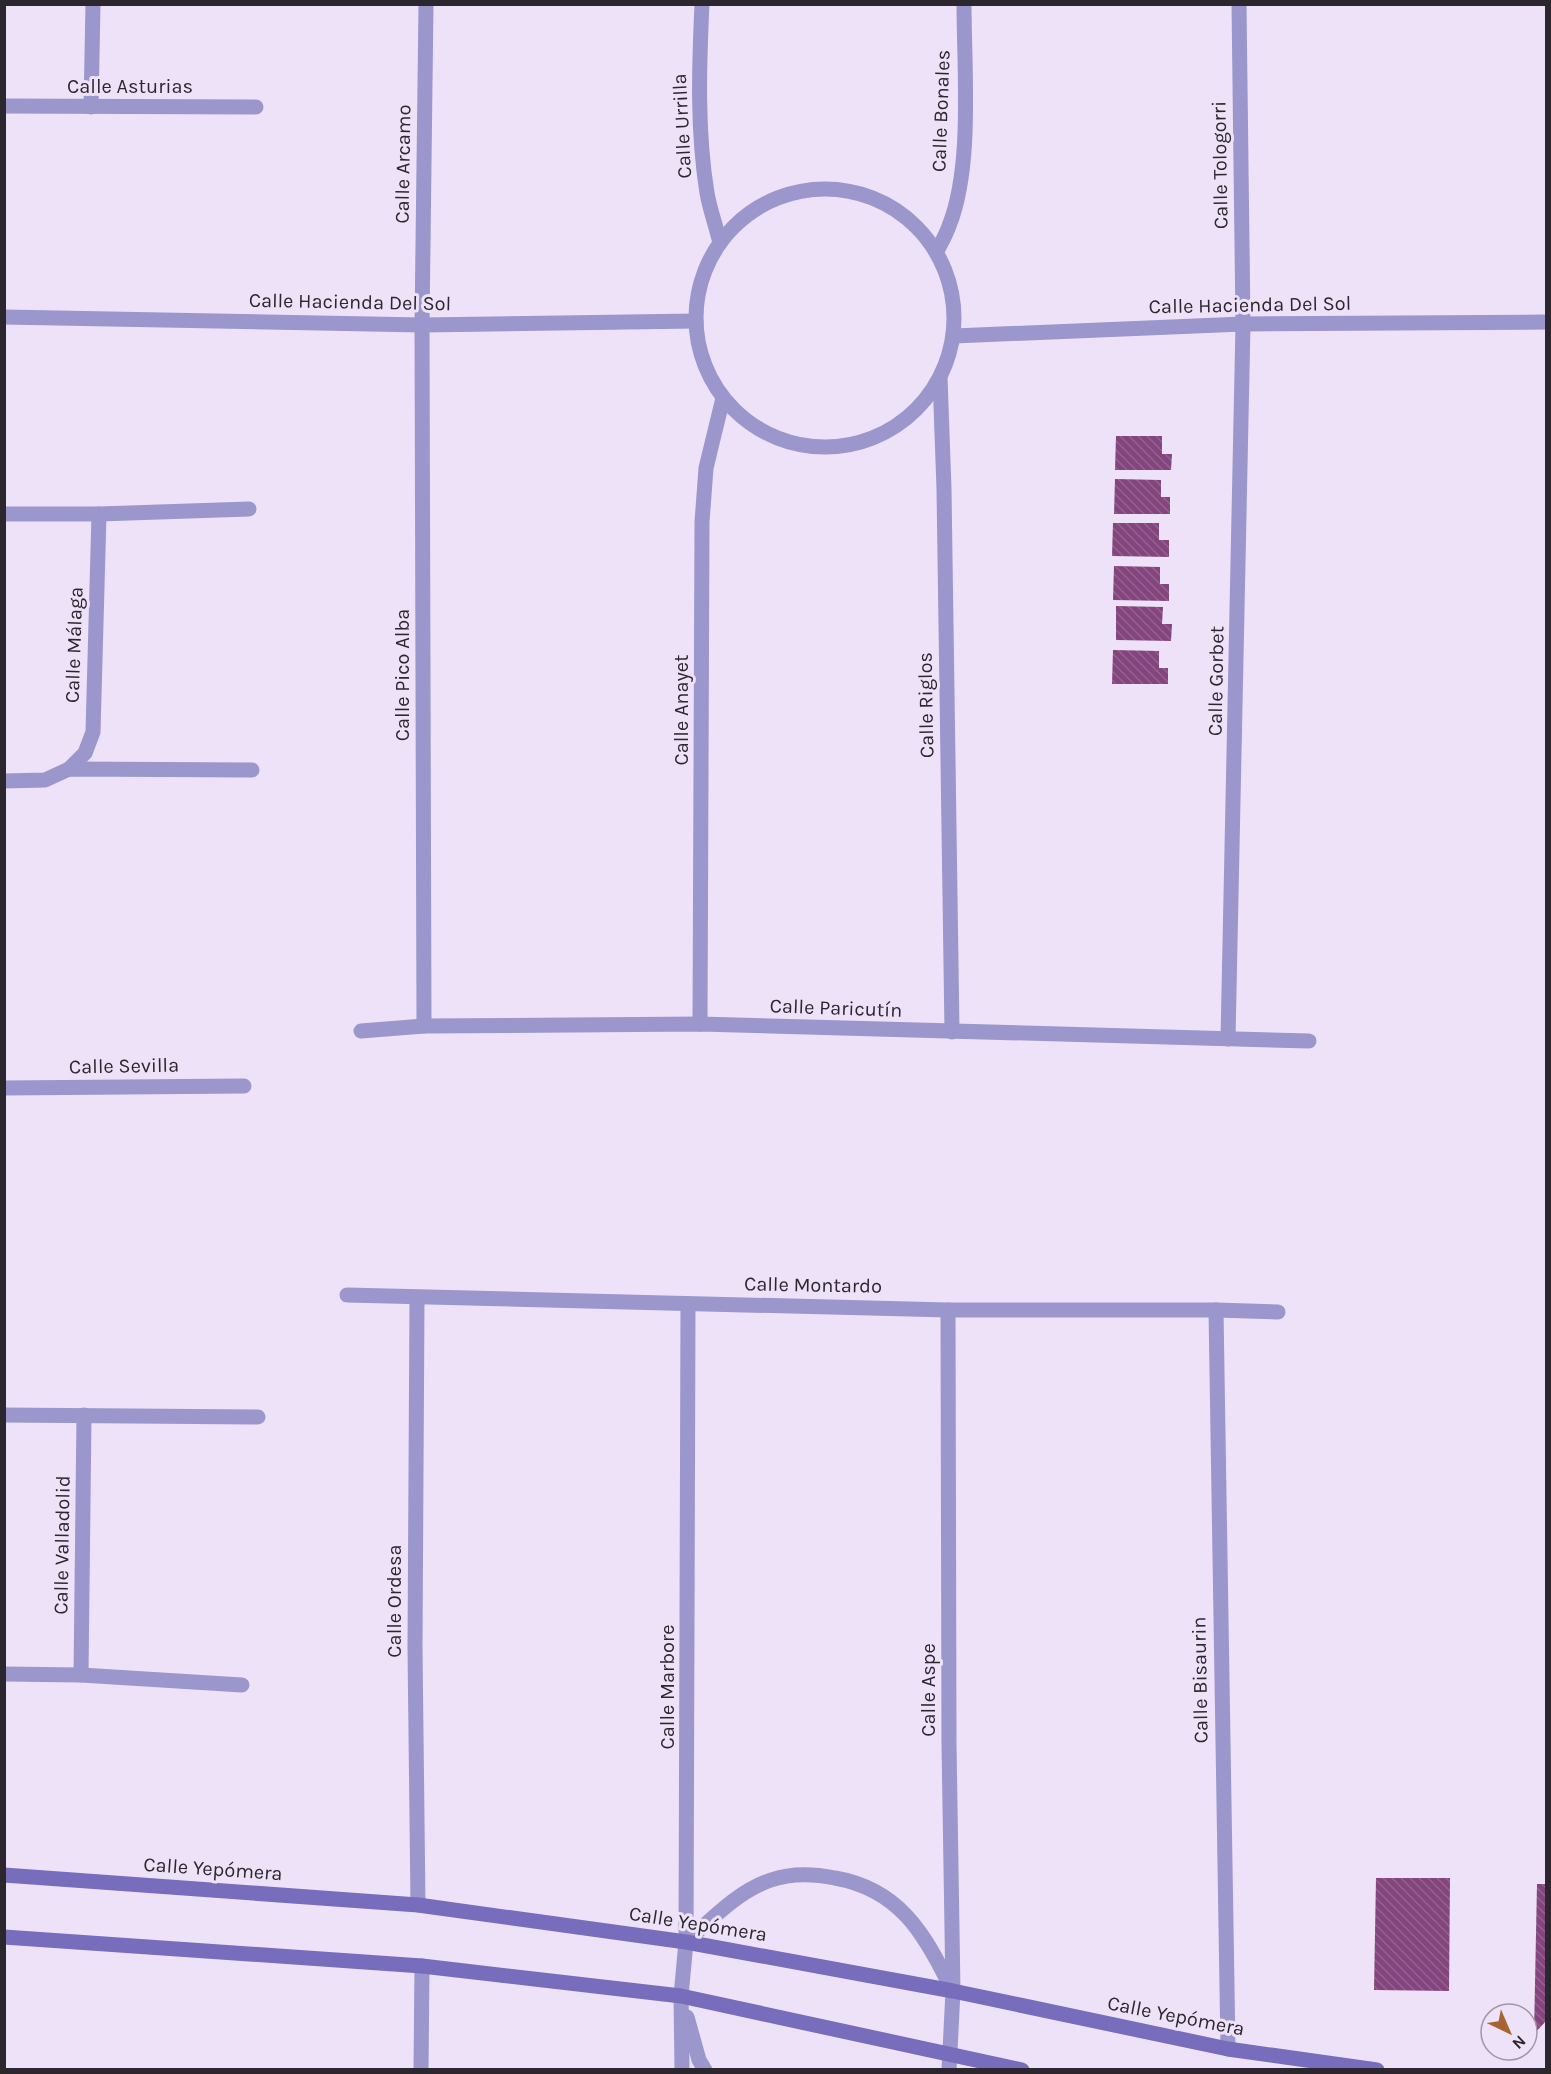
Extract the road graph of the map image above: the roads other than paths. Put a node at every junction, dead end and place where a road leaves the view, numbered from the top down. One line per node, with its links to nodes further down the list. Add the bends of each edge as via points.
1 (93, 4): 7 (street)
2 (426, 4): 15 (street, Calle Arcamo)
3 (702, 4): 9 (street, Calle Urrilla, via 698,82 702,150)
4 (964, 4): 10 (street, Calle Bonales, via 961,182 950,225)
5 (1239, 4): 14 (street, Calle Tologorri)
6 (4, 106): 7 (street, Calle Asturias)
7 (91, 106): 8 (street, Calle Asturias)
8 (256, 107)
9 (720, 243): 10 (street, via 749,213 786,194 828,188 870,196 909,218); 12 (street, via 701,280)
10 (937, 251): 16 (street, via 953,292)
11 (4, 316): 15 (street, Calle Hacienda Del Sol)
12 (696, 321): 15 (street, Calle Hacienda Del Sol); 18 (street, via 703,362)
13 (1546, 322): 14 (street, Calle Hacienda Del Sol)
14 (1243, 324): 16 (street, Calle Hacienda Del Sol); 29 (street, Calle Gorbet)
15 (422, 325): 26 (street, Calle Pico Alba)
16 (954, 336): 17 (street)
17 (940, 377): 18 (street, via 914,413 878,437 835,448 791,444 753,427); 28 (street, Calle Riglos)
18 (723, 398): 25 (street, Calle Anayet, via 706,468 702,522)
19 (249, 509): 21 (street)
20 (4, 514): 21 (street)
21 (99, 514): 22 (street, Calle Málaga, via 93,732 85,753)
22 (69, 769): 23 (street); 24 (street, via 45,780)
23 (252, 770)
24 (4, 782)
25 (699, 1024): 26 (street, Calle Paricutín); 28 (street, Calle Paricutín)
26 (424, 1026): 27 (street, Calle Paricutín)
27 (361, 1031)
28 (952, 1032): 29 (street, Calle Paricutín)
29 (1228, 1039): 30 (street, Calle Paricutín)
30 (1309, 1041)
31 (244, 1086): 32 (street, Calle Sevilla)
32 (4, 1088)
33 (347, 1295): 34 (street, Calle Montardo)
34 (417, 1298): 35 (street, Calle Montardo); 46 (street, Calle Ordesa)
35 (688, 1304): 36 (street, Calle Montardo); 48 (street, Calle Marbore)
36 (948, 1310): 37 (street, Calle Montardo); 50 (street, Calle Aspe)
37 (1216, 1310): 38 (street, Calle Montardo); 52 (street, Calle Bisaurin)
38 (1278, 1312)
39 (4, 1415): 40 (street)
40 (84, 1415): 41 (street); 43 (street, Calle Valladolid)
41 (258, 1417)
42 (4, 1674): 43 (street)
43 (81, 1675): 44 (street)
44 (242, 1685)
45 (4, 1875): 46 (main road, Calle Yepómera)
46 (418, 1905): 48 (main road, Calle Yepómera)
47 (4, 1937): 49 (main road)
48 (686, 1942): 50 (main road, Calle Yepómera); 50 (street, via 731,1902 772,1880 814,1874 849,1880 881,1893 907,1916 932,1948); 51 (street, Calle Marbore)
49 (422, 1966): 51 (main road); 54 (street)
50 (953, 1991): 52 (main road, Calle Yepómera); 53 (street, Calle Aspe)
51 (681, 1996): 53 (main road); 55 (street, Calle Marbore); 56 (street)
52 (1228, 2049): 60 (main road, Calle Yepómera)
53 (949, 2053): 57 (street); 58 (street, Calle Aspe); 59 (main road)
54 (421, 2070)
55 (682, 2070)
56 (705, 2070)
57 (938, 2070)
58 (949, 2070)
59 (1022, 2070)
60 (1377, 2070)

